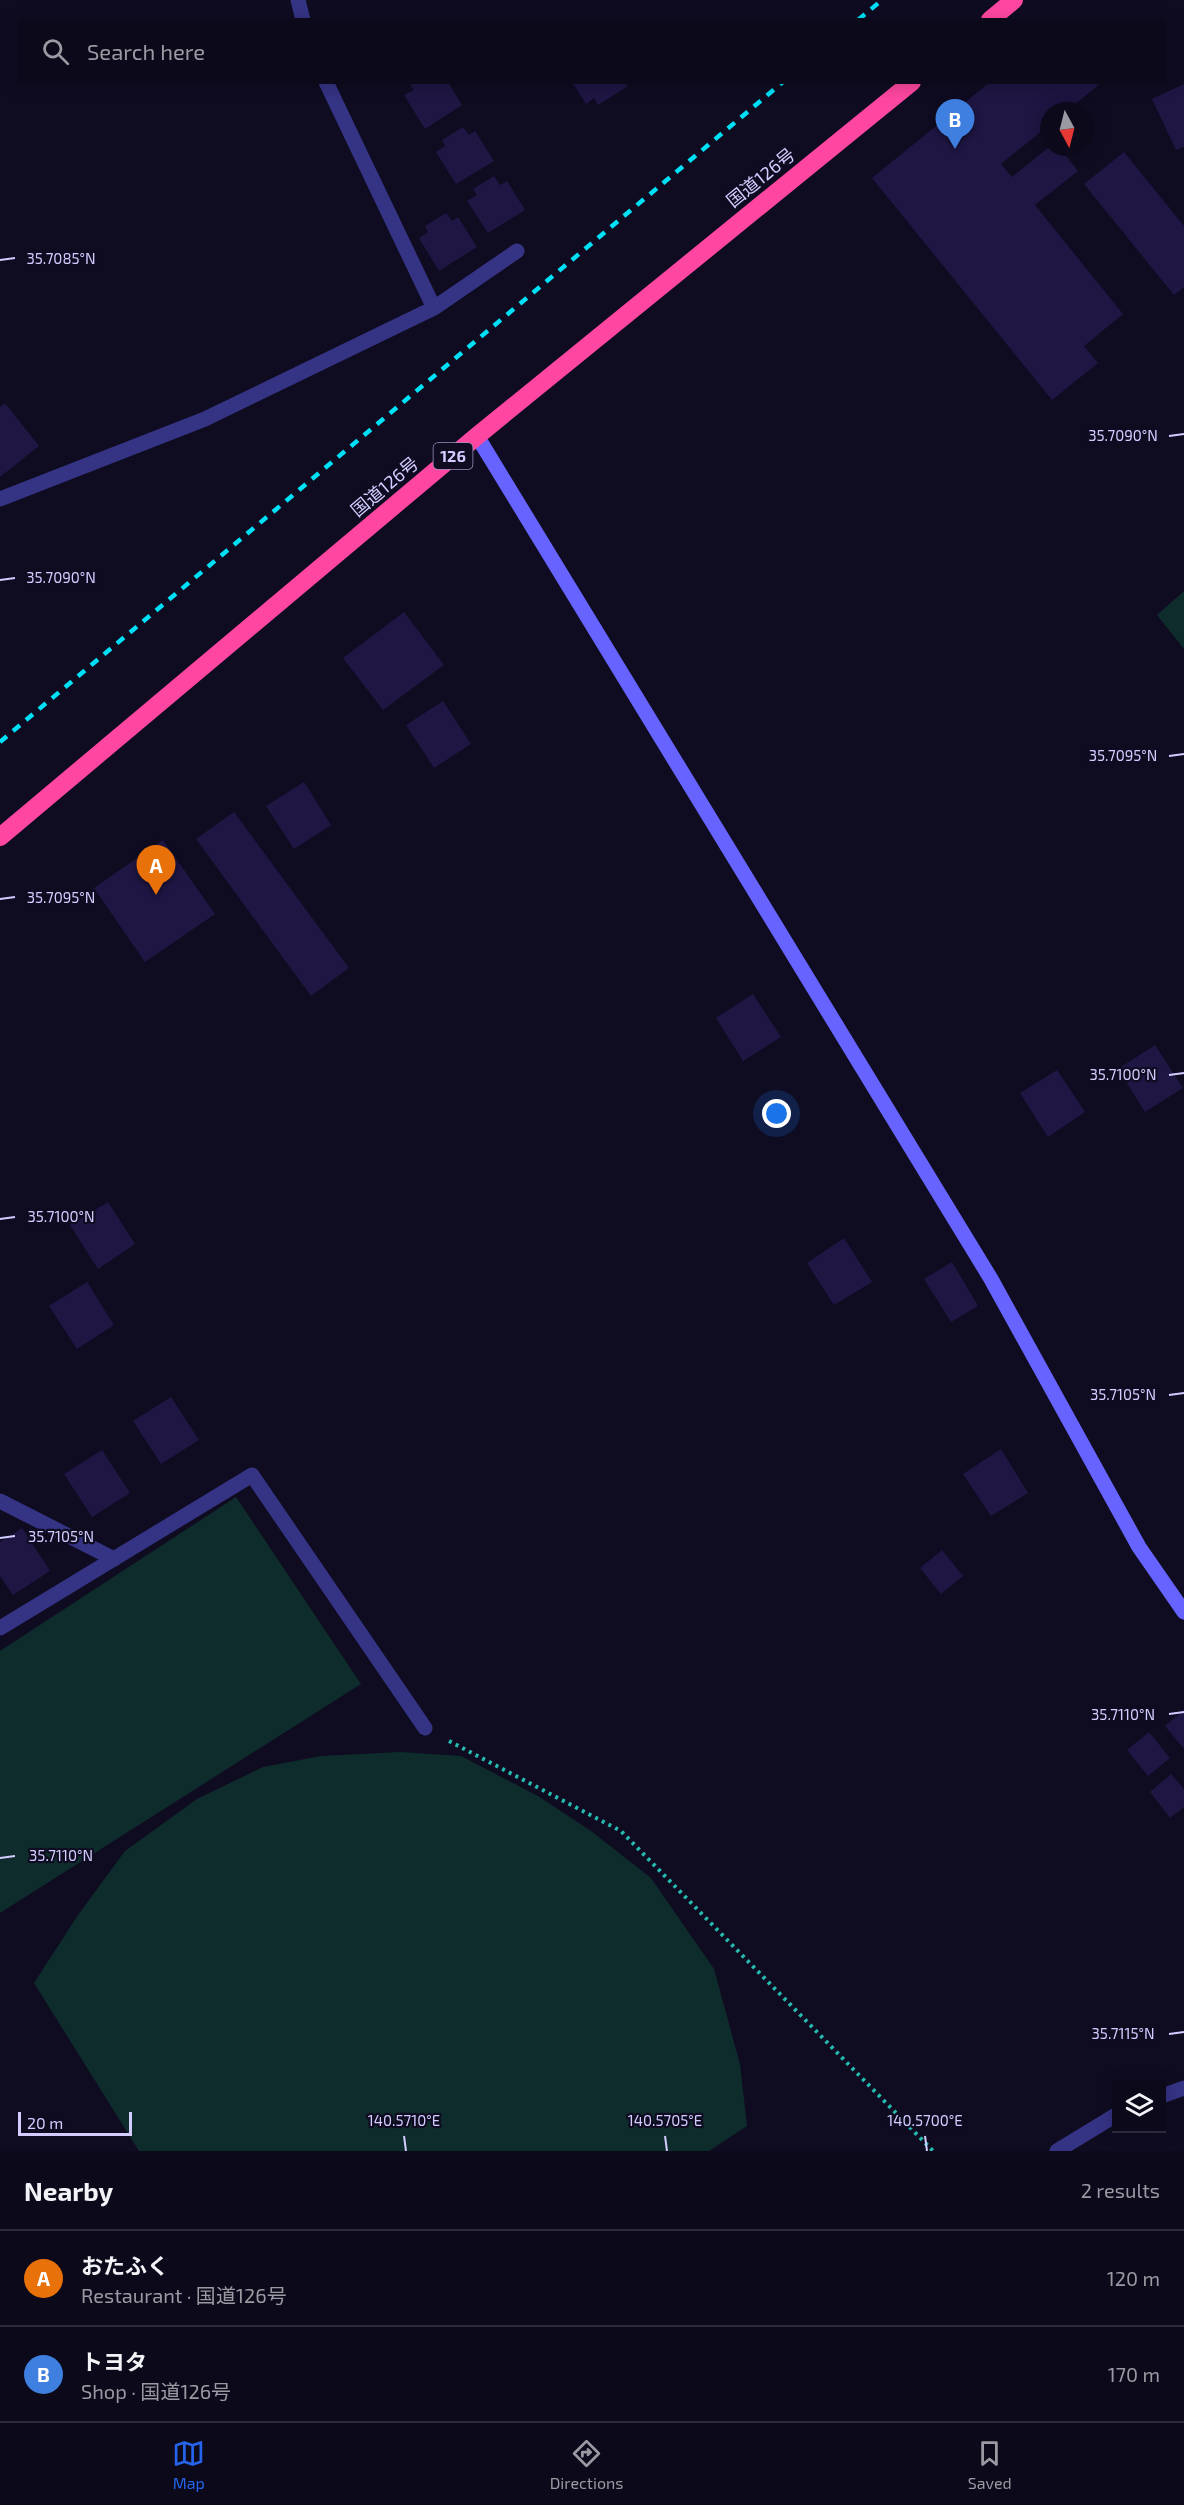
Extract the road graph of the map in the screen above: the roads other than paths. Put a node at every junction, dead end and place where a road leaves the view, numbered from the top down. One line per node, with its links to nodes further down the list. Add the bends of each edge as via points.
1 (298, 0): 3 (street)
2 (1014, 0): 4 (highway)
3 (302, 18)
4 (992, 18)
5 (327, 84): 8 (street)
6 (910, 84): 9 (highway, 国道126号 / 126)
7 (517, 251): 8 (street)
8 (434, 308): 10 (street, via 205,419)
9 (477, 436): 11 (highway, 国道126号 / 126); 14 (street, via 991,1279 1139,1547)
10 (0, 499)
11 (0, 837)
12 (0, 1501): 13 (street)
13 (114, 1559): 15 (street); 16 (street, via 252,1475)
14 (1184, 1612)
15 (0, 1628)
16 (424, 1728)
17 (1184, 2088): 18 (street)
18 (1166, 2094)
19 (1112, 2117): 20 (street)
20 (1058, 2151)

